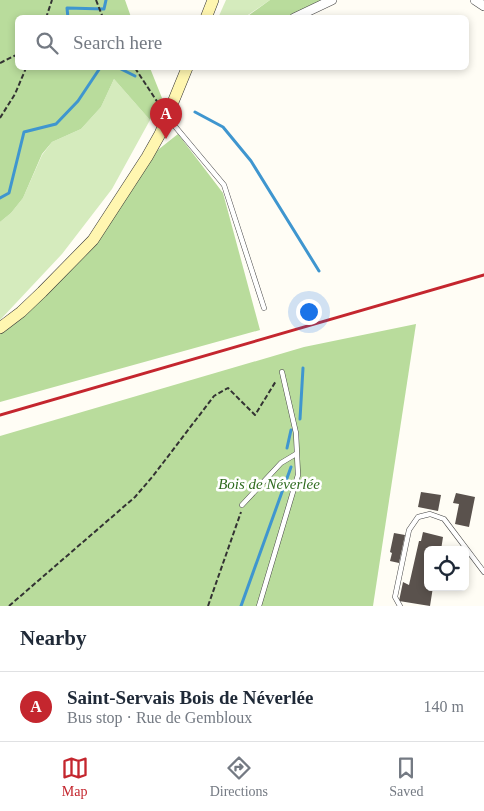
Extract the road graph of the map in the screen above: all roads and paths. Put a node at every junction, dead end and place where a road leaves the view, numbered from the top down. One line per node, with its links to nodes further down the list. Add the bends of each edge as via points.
1 (52, 0): 7 (path)
2 (213, 0): 9 (main road)
3 (332, 0): 10 (street)
4 (475, 0): 6 (street)
5 (96, 1): 8 (path)
6 (484, 6)
7 (47, 15)
8 (102, 15)
9 (207, 15)
10 (300, 15)
11 (15, 56): 12 (path)
12 (0, 63)
13 (25, 70): 17 (path)
14 (136, 70): 16 (path)
15 (186, 70): 16 (main road)
16 (167, 116): 18 (lane, via 224,185); 19 (main road, via 147,158 93,240 35,299)
17 (0, 118)
18 (264, 308)
19 (0, 328)
20 (282, 372): 21 (lane, via 296,432); 24 (path, via 255,415 228,388 214,396 135,497)
21 (296, 454): 22 (lane, via 281,463); 26 (lane, via 298,475)
22 (242, 504): 25 (path, via 239,521)
23 (484, 572): 27 (lane, via 444,519 430,514 418,517 409,530 395,597)
24 (9, 606)
25 (208, 606)
26 (259, 606)
27 (400, 606)

